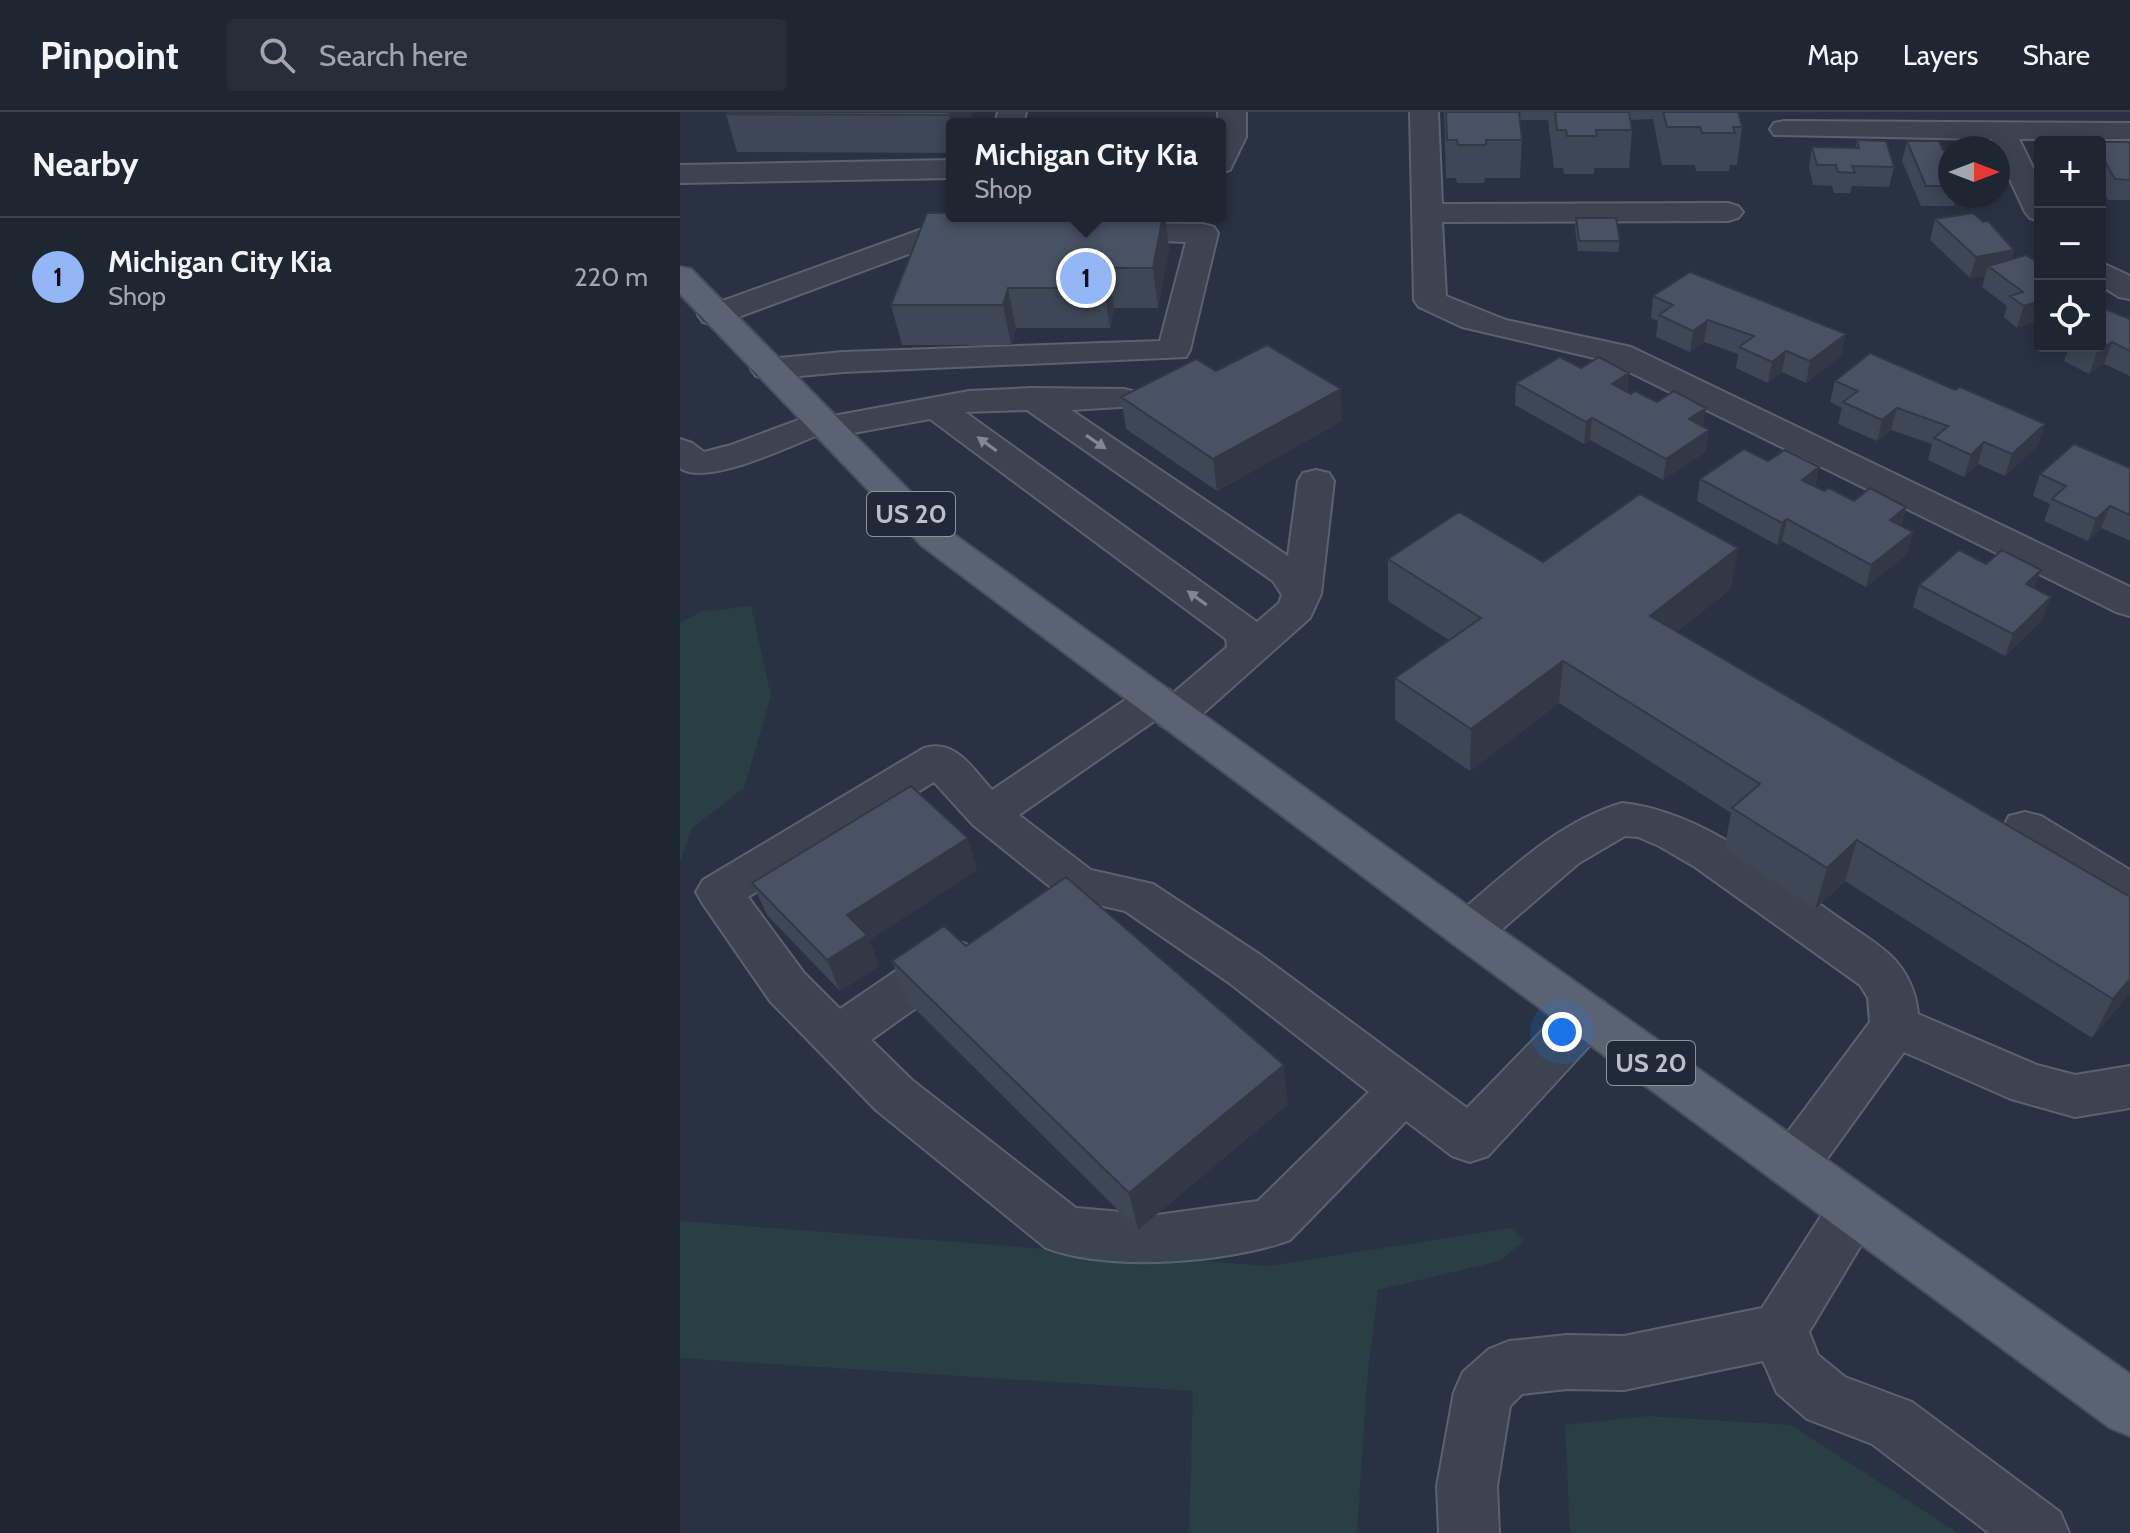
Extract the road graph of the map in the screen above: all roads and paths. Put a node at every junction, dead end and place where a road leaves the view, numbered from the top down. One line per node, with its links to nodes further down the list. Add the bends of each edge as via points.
1 (1232, 112): 6 (street)
2 (1424, 112): 11 (street)
3 (1784, 129): 4 (street)
4 (2001, 131): 5 (street); 9 (street)
5 (2130, 131)
6 (1226, 150)
7 (946, 169): 8 (street)
8 (680, 174)
9 (2038, 208)
10 (1728, 212): 11 (street)
11 (1427, 213): 25 (street, via 1430,300 1448,311 1619,354)
12 (1002, 230): 16 (street, via 939,233)
13 (1080, 231): 17 (street, via 1203,233 1174,350)
14 (2106, 275): 15 (street)
15 (2130, 290)
16 (694, 302): 17 (main road, US 20)
17 (768, 369): 21 (main road, US 20)
18 (1031, 398): 19 (street); 20 (street); 24 (street, one-way to 24, via 1286,572)
19 (1124, 399)
20 (935, 406): 21 (street); 26 (street, one-way to 20, via 1245,633)
21 (823, 425): 22 (street, via 697,464); 27 (main road, US 20, via 935,538)
22 (680, 450)
23 (1316, 481): 24 (street)
24 (1302, 594): 26 (street, via 1296,609)
25 (2130, 603)
26 (1248, 652): 27 (street)
27 (1165, 707): 28 (street); 34 (main road, US 20)
28 (988, 814): 30 (street); 37 (street, via 939,759 719,892 787,987)
29 (2025, 828): 31 (street)
30 (1069, 878): 32 (street); 39 (street, via 1079,885 1137,896 1245,969)
31 (2130, 892)
32 (1030, 904)
33 (991, 931): 37 (street)
34 (1469, 931): 35 (main road, US 20); 36 (street, via 1599,828 1626,818 1641,821 1694,844 1877,972 1892,994)
35 (1587, 1016): 39 (street, via 1470,1140); 40 (main road, US 20)
36 (1895, 1026): 38 (street, via 2029,1084 2075,1096); 40 (street)
37 (837, 1037): 39 (street, via 894,1095 1065,1231 1157,1239 1271,1223)
38 (2130, 1087)
39 (1403, 1089)
40 (1793, 1165): 41 (main road, US 20)
41 (1855, 1210): 42 (street); 43 (main road, US 20)
42 (1780, 1331): 44 (street, via 1624,1363 1509,1368 1483,1392 1467,1486); 45 (street, via 1797,1374 1827,1399 1891,1422)
43 (2130, 1408)
44 (1469, 1533)
45 (2039, 1533)

